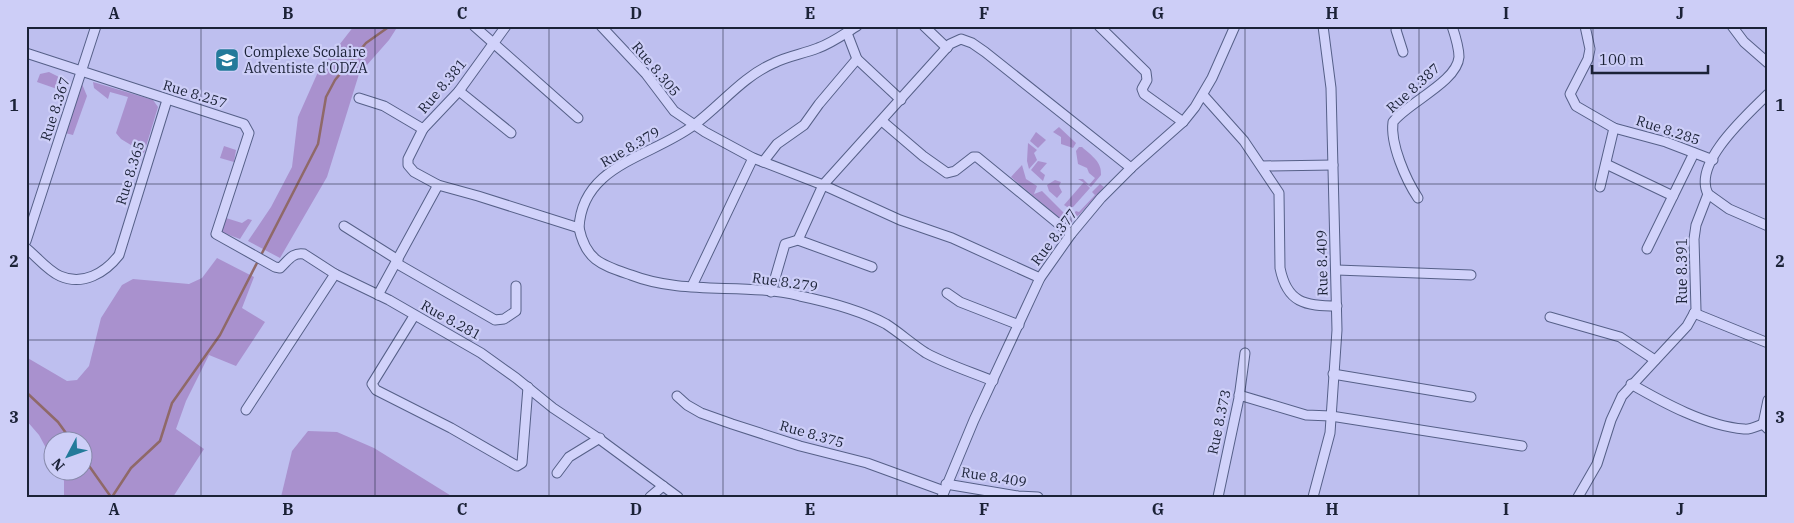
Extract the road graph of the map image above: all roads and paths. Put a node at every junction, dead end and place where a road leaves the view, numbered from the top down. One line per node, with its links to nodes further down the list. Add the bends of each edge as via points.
1 (96, 26): 21 (street, Rue 8.367)
2 (474, 26): 15 (street)
3 (506, 26): 15 (street, Rue 8.381)
4 (601, 26): 31 (street, Rue 8.305, via 646,74 670,107)
5 (857, 26): 14 (street, Rue 8.379)
6 (924, 26): 16 (street)
7 (1100, 26): 30 (street, via 1146,72 1144,94)
8 (1235, 26): 24 (street, Rue 8.377)
9 (1323, 26): 40 (street, Rue 8.409, via 1331,88)
10 (1397, 26): 17 (street)
11 (1452, 26): 48 (street, Rue 8.387, via 1459,57 1456,66 1393,122 1401,163)
12 (1585, 26): 32 (street, Rue 8.285, via 1590,49 1571,89 1572,100 1594,118)
13 (1732, 26): 20 (street, via 1744,42)
14 (847, 33): 19 (street); 31 (street, Rue 8.379, via 819,48 767,67 736,87)
15 (494, 43): 22 (street, Rue 8.381); 28 (street)
16 (947, 48): 27 (street); 42 (street, via 961,39 972,43)
17 (1403, 52)
18 (26, 53): 21 (street, Rue 8.257)
19 (856, 59): 27 (street); 38 (street, via 804,126 777,144)
20 (1768, 63)
21 (82, 71): 26 (street, Rue 8.257); 55 (street, Rue 8.367)
22 (459, 91): 33 (street, Rue 8.381); 34 (street)
23 (1768, 94): 37 (street, Rue 8.391, via 1726,136)
24 (1203, 95): 30 (street, Rue 8.377); 41 (street)
25 (359, 98): 33 (street, Rue 8.381, via 384,106)
26 (167, 100): 52 (street, Rue 8.257, via 248,127 249,133); 56 (street, Rue 8.365, via 118,255 102,273 90,278 59,276)
27 (901, 100): 29 (street)
28 (578, 118)
29 (882, 121): 44 (street); 53 (street, via 946,173 977,157)
30 (1183, 122): 42 (street, Rue 8.377)
31 (694, 125): 36 (street, Rue 8.305); 51 (street, Rue 8.379, via 623,163 598,182 583,204)
32 (1614, 128): 35 (street, Rue 8.285, via 1642,134); 39 (street)
33 (423, 129): 43 (street, via 408,165)
34 (511, 133)
35 (1694, 153): 37 (street, Rue 8.285); 47 (street)
36 (753, 158): 38 (street, Rue 8.305); 65 (street)
37 (1713, 160): 46 (street, Rue 8.391, via 1705,178 1704,187)
38 (763, 162): 44 (street, Rue 8.305)
39 (1606, 164): 45 (street); 47 (street)
40 (1333, 165): 41 (street); 60 (street, Rue 8.409)
41 (1262, 166): 69 (street, via 1279,193 1282,280 1299,302)
42 (1130, 168): 53 (street, Rue 8.377)
43 (438, 185): 51 (street); 58 (street)
44 (823, 185): 54 (street); 63 (street, Rue 8.305)
45 (1600, 187)
46 (1708, 194): 50 (street, via 1729,209); 70 (street, Rue 8.391, via 1694,239 1697,297)
47 (1673, 196): 57 (street)
48 (1418, 198)
49 (344, 226): 58 (street)
50 (1768, 226)
51 (579, 228): 65 (street, Rue 8.279, via 585,250 596,260 651,282)
52 (216, 234): 61 (street, Rue 8.281, via 275,267 280,268 298,253)
53 (1071, 234): 63 (street, Rue 8.377)
54 (798, 240): 59 (street); 66 (street, via 785,244)
55 (26, 241)
56 (26, 248)
57 (1647, 249)
58 (397, 262): 64 (street, via 495,320 516,312); 68 (street)
59 (872, 267)
60 (1337, 270): 62 (street); 69 (street, Rue 8.409)
61 (335, 274): 68 (street, Rue 8.281); 85 (street)
62 (1471, 275)
63 (1040, 278): 73 (street, Rue 8.377)
64 (516, 286)
65 (692, 286): 66 (street, Rue 8.279)
66 (771, 292): 78 (street, Rue 8.279, via 797,295 873,318 927,353)
67 (947, 293): 73 (street, via 960,302)
68 (378, 295): 71 (street, Rue 8.281)
69 (1337, 306): 77 (street, Rue 8.409)
70 (1694, 313): 74 (street); 76 (street, Rue 8.391, via 1687,326)
71 (414, 316): 80 (street, Rue 8.281, via 481,353); 80 (street, via 372,384 376,390 517,466 522,463)
72 (1550, 318): 76 (street, via 1620,337)
73 (1019, 325): 78 (street, Rue 8.377)
74 (1768, 343)
75 (1245, 353): 81 (street, Rue 8.373)
76 (1655, 360): 79 (street, Rue 8.391)
77 (1333, 374): 83 (street); 86 (street, Rue 8.409)
78 (993, 381): 92 (street, Rue 8.377)
79 (1631, 384): 87 (street, via 1702,419 1746,430); 99 (street, Rue 8.391, via 1615,409 1597,464)
80 (528, 387): 88 (street, Rue 8.281, via 553,408)
81 (1239, 395): 86 (street, via 1306,415); 97 (street, Rue 8.373)
82 (677, 396): 92 (street, Rue 8.375, via 701,413 732,424 800,446 867,462)
83 (1471, 397)
84 (1768, 400): 87 (street)
85 (246, 410)
86 (1331, 416): 89 (street); 98 (street, Rue 8.409, via 1329,441)
87 (1765, 427)
88 (600, 438): 90 (street, via 569,457); 91 (street, Rue 8.281)
89 (1522, 446)
90 (557, 473)
91 (663, 486): 94 (street); 95 (street, Rue 8.281)
92 (944, 490): 93 (street, Rue 8.409)
93 (1018, 496): 96 (street, Rue 8.409)
94 (650, 497)
95 (678, 497)
96 (1038, 497)
97 (1218, 497)
98 (1313, 497)
99 (1578, 497)

